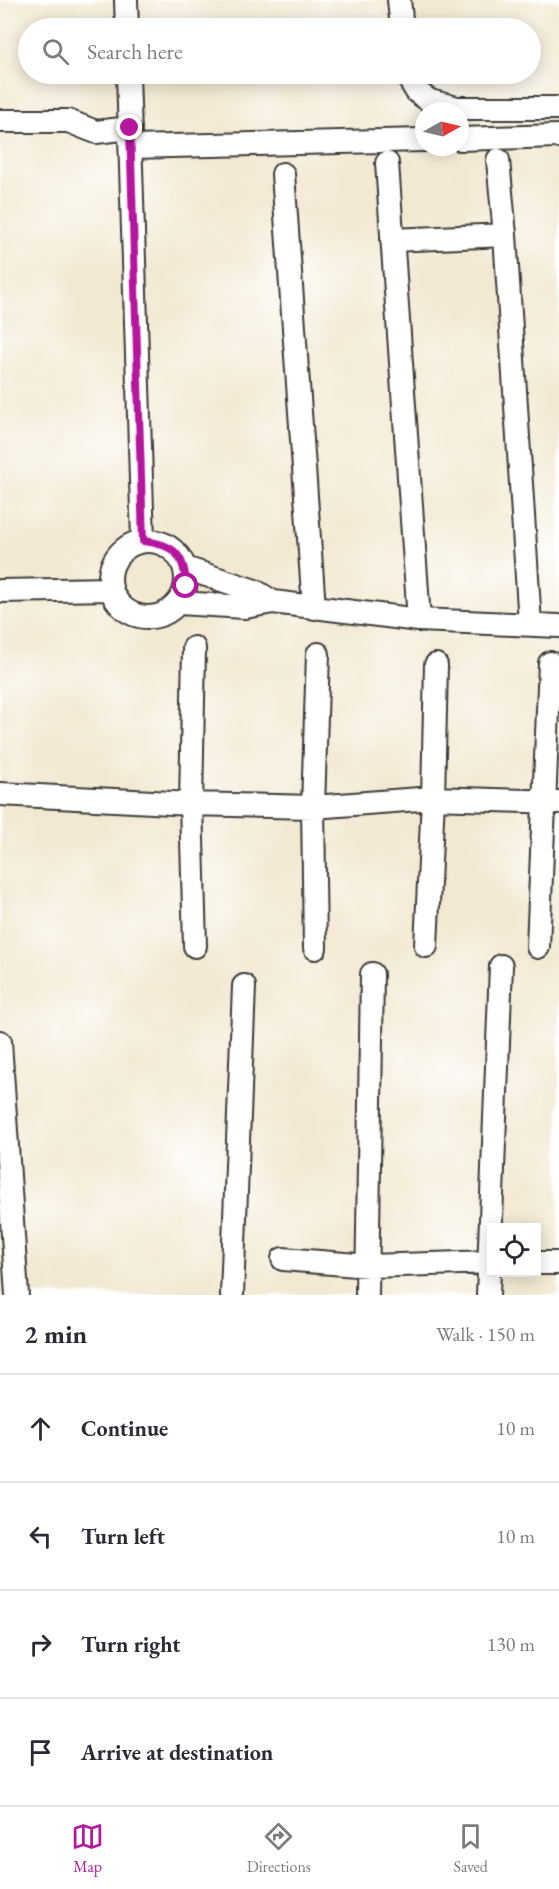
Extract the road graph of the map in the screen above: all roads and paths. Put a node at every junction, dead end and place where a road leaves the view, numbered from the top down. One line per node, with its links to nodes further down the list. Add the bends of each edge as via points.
1 (126, 0): 3 (street)
2 (399, 0): 4 (street)
3 (127, 18)
4 (401, 18)
5 (128, 84): 10 (street)
6 (412, 84): 7 (street, via 430,101 458,108)
7 (559, 108)
8 (0, 120): 10 (street, via 68,121 96,132)
9 (559, 136): 11 (street)
10 (130, 138): 12 (street); 18 (street)
11 (469, 139)
12 (415, 140)
13 (498, 160): 16 (street)
14 (387, 163): 17 (street)
15 (283, 174): 24 (street)
16 (505, 235): 17 (street); 26 (street)
17 (392, 240): 25 (street)
18 (143, 541): 19 (street, via 169,548); 20 (street, via 128,546 117,558 111,573)
19 (185, 568): 22 (street, via 255,591); 23 (street, via 186,586)
20 (111, 589): 21 (street); 23 (street, via 117,602 141,617 155,617)
21 (0, 591)
22 (273, 602): 23 (street, via 245,607); 24 (street)
23 (179, 603)
24 (314, 608): 25 (street)
25 (419, 620): 26 (street)
26 (530, 624): 27 (street)
27 (559, 626)
28 (194, 648): 35 (street)
29 (318, 654): 36 (street)
30 (550, 663): 34 (street)
31 (436, 665): 33 (street)
32 (0, 794): 35 (street)
33 (433, 798): 34 (street); 36 (street); 38 (street)
34 (552, 802): 39 (street)
35 (191, 804): 36 (street); 37 (street)
36 (313, 807): 40 (street)
37 (195, 946)
38 (426, 946)
39 (538, 947)
40 (315, 948)
41 (501, 966): 45 (street)
42 (372, 974): 50 (street)
43 (244, 986): 53 (street)
44 (0, 1042): 52 (street)
45 (491, 1223)
46 (283, 1259): 50 (street)
47 (487, 1262): 50 (street)
48 (541, 1263): 49 (street)
49 (559, 1263)
50 (369, 1266): 54 (street)
51 (489, 1277): 55 (street)
52 (17, 1295)
53 (232, 1295)
54 (367, 1295)
55 (488, 1295)

